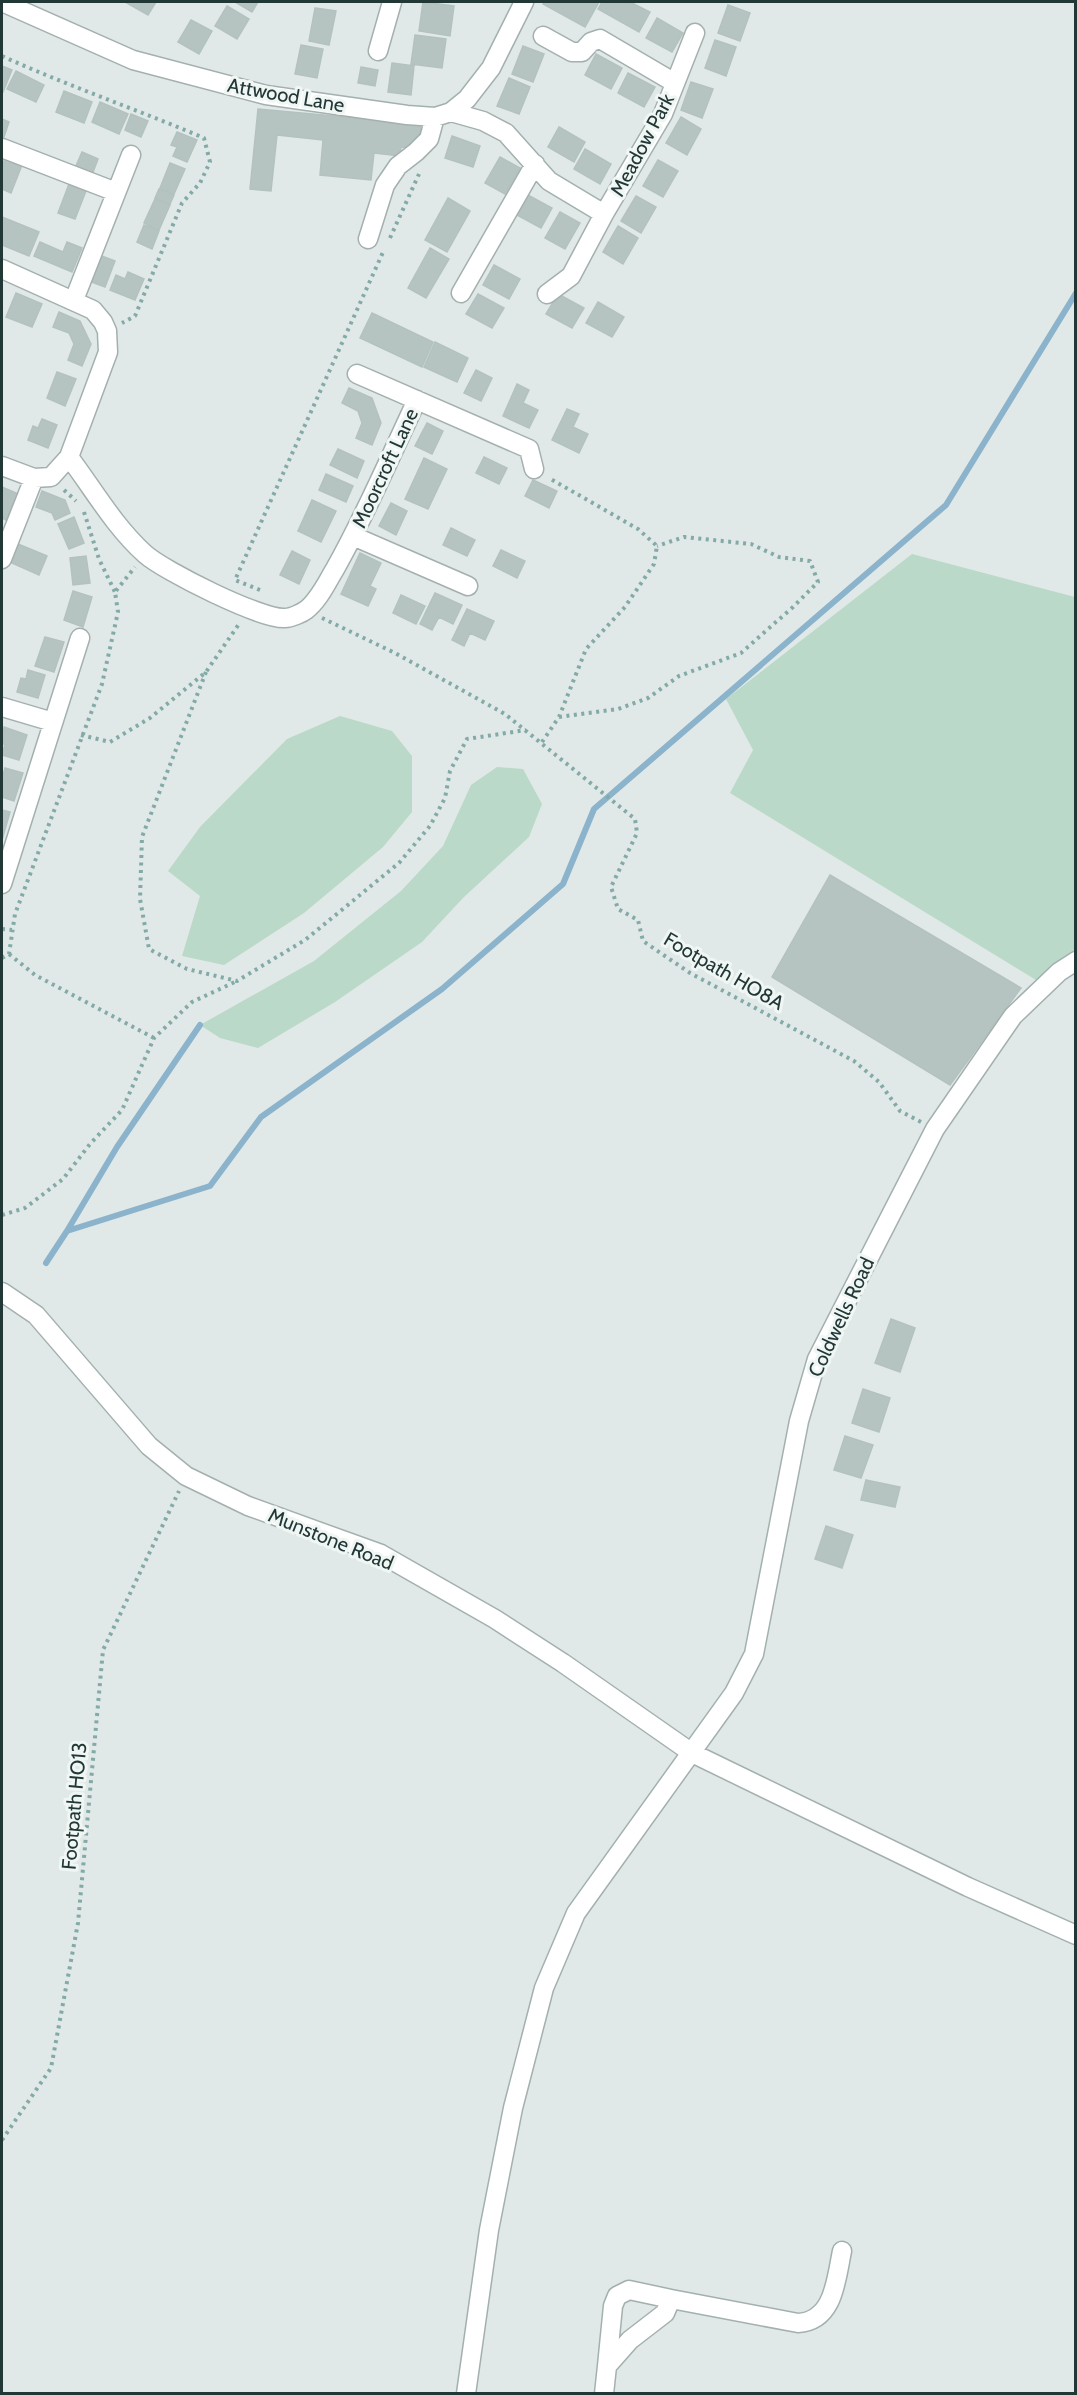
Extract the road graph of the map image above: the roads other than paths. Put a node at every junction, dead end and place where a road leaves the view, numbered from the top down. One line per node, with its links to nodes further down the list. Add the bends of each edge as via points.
1 (2, 2): 8 (street, Attwood Lane, via 133,60 266,95 407,115)
2 (392, 2): 6 (street)
3 (524, 2): 8 (street, via 491,68 467,99)
4 (695, 33): 7 (street, Meadow Park)
5 (543, 36): 7 (street, via 572,52 582,52 600,39)
6 (378, 51)
7 (675, 83): 13 (street, Meadow Park, via 663,114)
8 (443, 115): 11 (street, Meadow Park, via 483,121 506,133); 14 (street, via 429,140 398,166 385,185)
9 (2, 148): 12 (street)
10 (130, 154): 12 (street)
11 (535, 164): 13 (street, Meadow Park, via 549,181); 16 (street)
12 (116, 192): 18 (street)
13 (604, 214): 17 (street, via 571,276)
14 (368, 239)
15 (2, 269): 18 (street)
16 (461, 293)
17 (547, 294)
18 (74, 300): 21 (street, via 93,310 103,321 108,352)
19 (357, 374): 20 (street, Moorcroft Lane)
20 (417, 400): 23 (street, Moorcroft Lane, via 529,449); 25 (street, Moorcroft Lane)
21 (69, 457): 24 (street); 25 (street, Moorcroft Lane, via 116,525 146,556 183,578 267,616 286,618 306,610 321,592)
22 (2, 466): 24 (street)
23 (534, 469)
24 (42, 478): 26 (street)
25 (353, 536): 27 (street, Moorcroft Lane)
26 (2, 559)
27 (468, 586)
28 (80, 638): 30 (street)
29 (2, 707): 30 (street)
30 (53, 722): 31 (street)
31 (2, 884)
32 (1076, 961): 34 (street, Coldwells Road, via 1013,1016 935,1129 817,1359 799,1421 754,1654 734,1693)
33 (2, 1292): 34 (street, Munstone Road, via 36,1315 149,1446 186,1476 248,1506 381,1554 495,1619)
34 (692, 1753): 35 (street, Munstone Road); 39 (street, Coldwells Road, via 576,1913 544,1988 513,2108 489,2230)
35 (1076, 1935)
36 (842, 2251): 37 (street, via 832,2299 810,2322)
37 (670, 2299): 38 (street, via 665,2313 630,2340); 38 (street, via 630,2290 617,2296)
38 (607, 2366): 40 (street)
39 (465, 2394)
40 (604, 2394)

